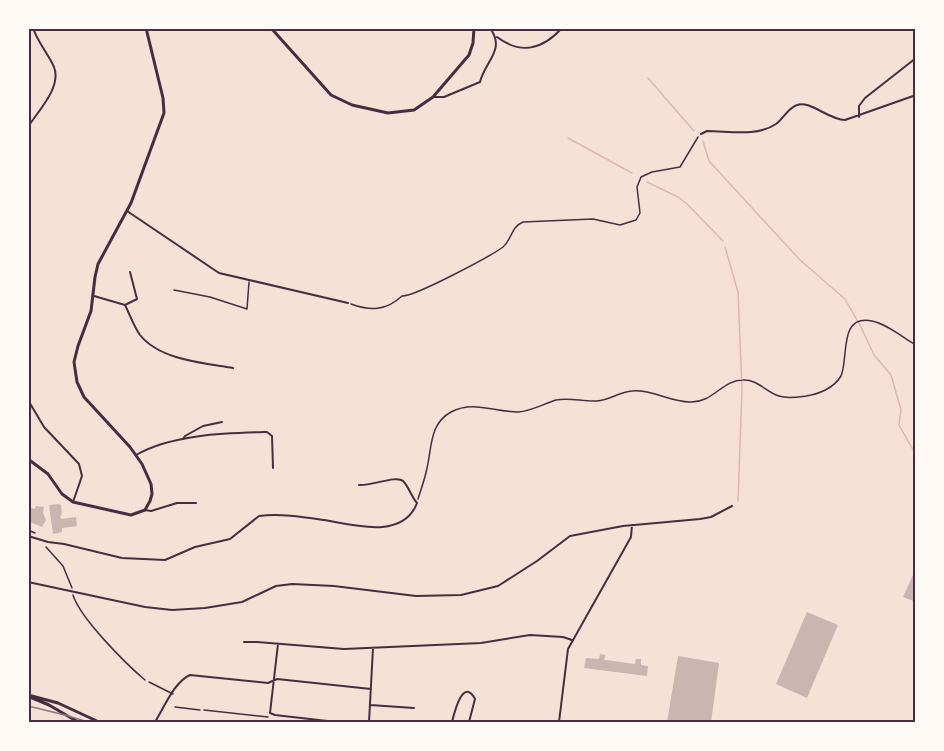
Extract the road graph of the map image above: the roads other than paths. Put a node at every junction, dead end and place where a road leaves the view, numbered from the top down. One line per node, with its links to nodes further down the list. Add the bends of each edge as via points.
1 (33, 28): 12 (street, via 56,76 50,94)
2 (146, 28): 14 (street, via 164,113)
3 (474, 28): 10 (street, via 469,54)
4 (490, 28): 7 (street)
5 (562, 28): 7 (street, via 552,38 529,49)
6 (274, 30): 10 (street, via 339,100 377,111 397,112 419,107)
7 (496, 37): 10 (street, via 495,51 480,82 444,97)
8 (915, 58): 11 (street, via 865,98 859,106)
9 (915, 95): 11 (street)
10 (433, 97)
11 (859, 117): 13 (street, via 839,120 806,105 797,105 767,128)
12 (28, 127)
13 (701, 134)
14 (127, 211): 16 (street, via 214,270); 18 (street, via 98,264)
15 (130, 272): 20 (street, via 137,299)
16 (249, 281): 17 (lane, via 247,309); 19 (street)
17 (174, 290)
18 (94, 296): 20 (street); 25 (street, via 76,352 75,374 84,397)
19 (348, 303)
20 (125, 305): 21 (street, via 139,333 156,348 193,361)
21 (233, 368)
22 (28, 400): 29 (street, via 44,427 80,464 82,476)
23 (222, 422): 24 (street, via 203,426)
24 (183, 439): 25 (street); 27 (street, via 267,432 272,436)
25 (136, 455): 32 (street, via 152,489)
26 (28, 459): 29 (street)
27 (273, 468)
28 (359, 484): 34 (street, via 399,478 417,503 400,522 376,527 259,516 230,539 195,547 165,560 122,558)
29 (73, 502): 32 (street, via 125,515)
30 (196, 503): 32 (street)
31 (732, 506): 33 (street, via 711,517)
32 (145, 510)
33 (632, 525): 35 (street, via 570,536 498,586 461,595 416,596 292,584 276,586 242,602 172,610); 36 (street, via 631,537)
34 (28, 536)
35 (28, 582)
36 (572, 640): 39 (street, via 530,635 481,643); 58 (street)
37 (243, 642): 38 (street)
38 (278, 644): 39 (street); 40 (street)
39 (373, 648): 42 (street)
40 (273, 681): 42 (street); 43 (street, via 190,675); 54 (street, via 269,715)
41 (149, 682): 43 (lane)
42 (371, 690): 45 (street)
43 (173, 694): 53 (street)
44 (28, 696): 48 (street); 50 (street)
45 (370, 705): 47 (street); 55 (street)
46 (175, 707): 49 (lane)
47 (414, 708)
48 (72, 709): 50 (street); 52 (street)
49 (200, 710)
50 (68, 716): 51 (street)
51 (78, 723)
52 (99, 723)
53 (155, 723)
54 (336, 723)
55 (369, 723)
56 (452, 723): 57 (street, via 460,697 468,692 475,699)
57 (469, 723)
58 (559, 723)

